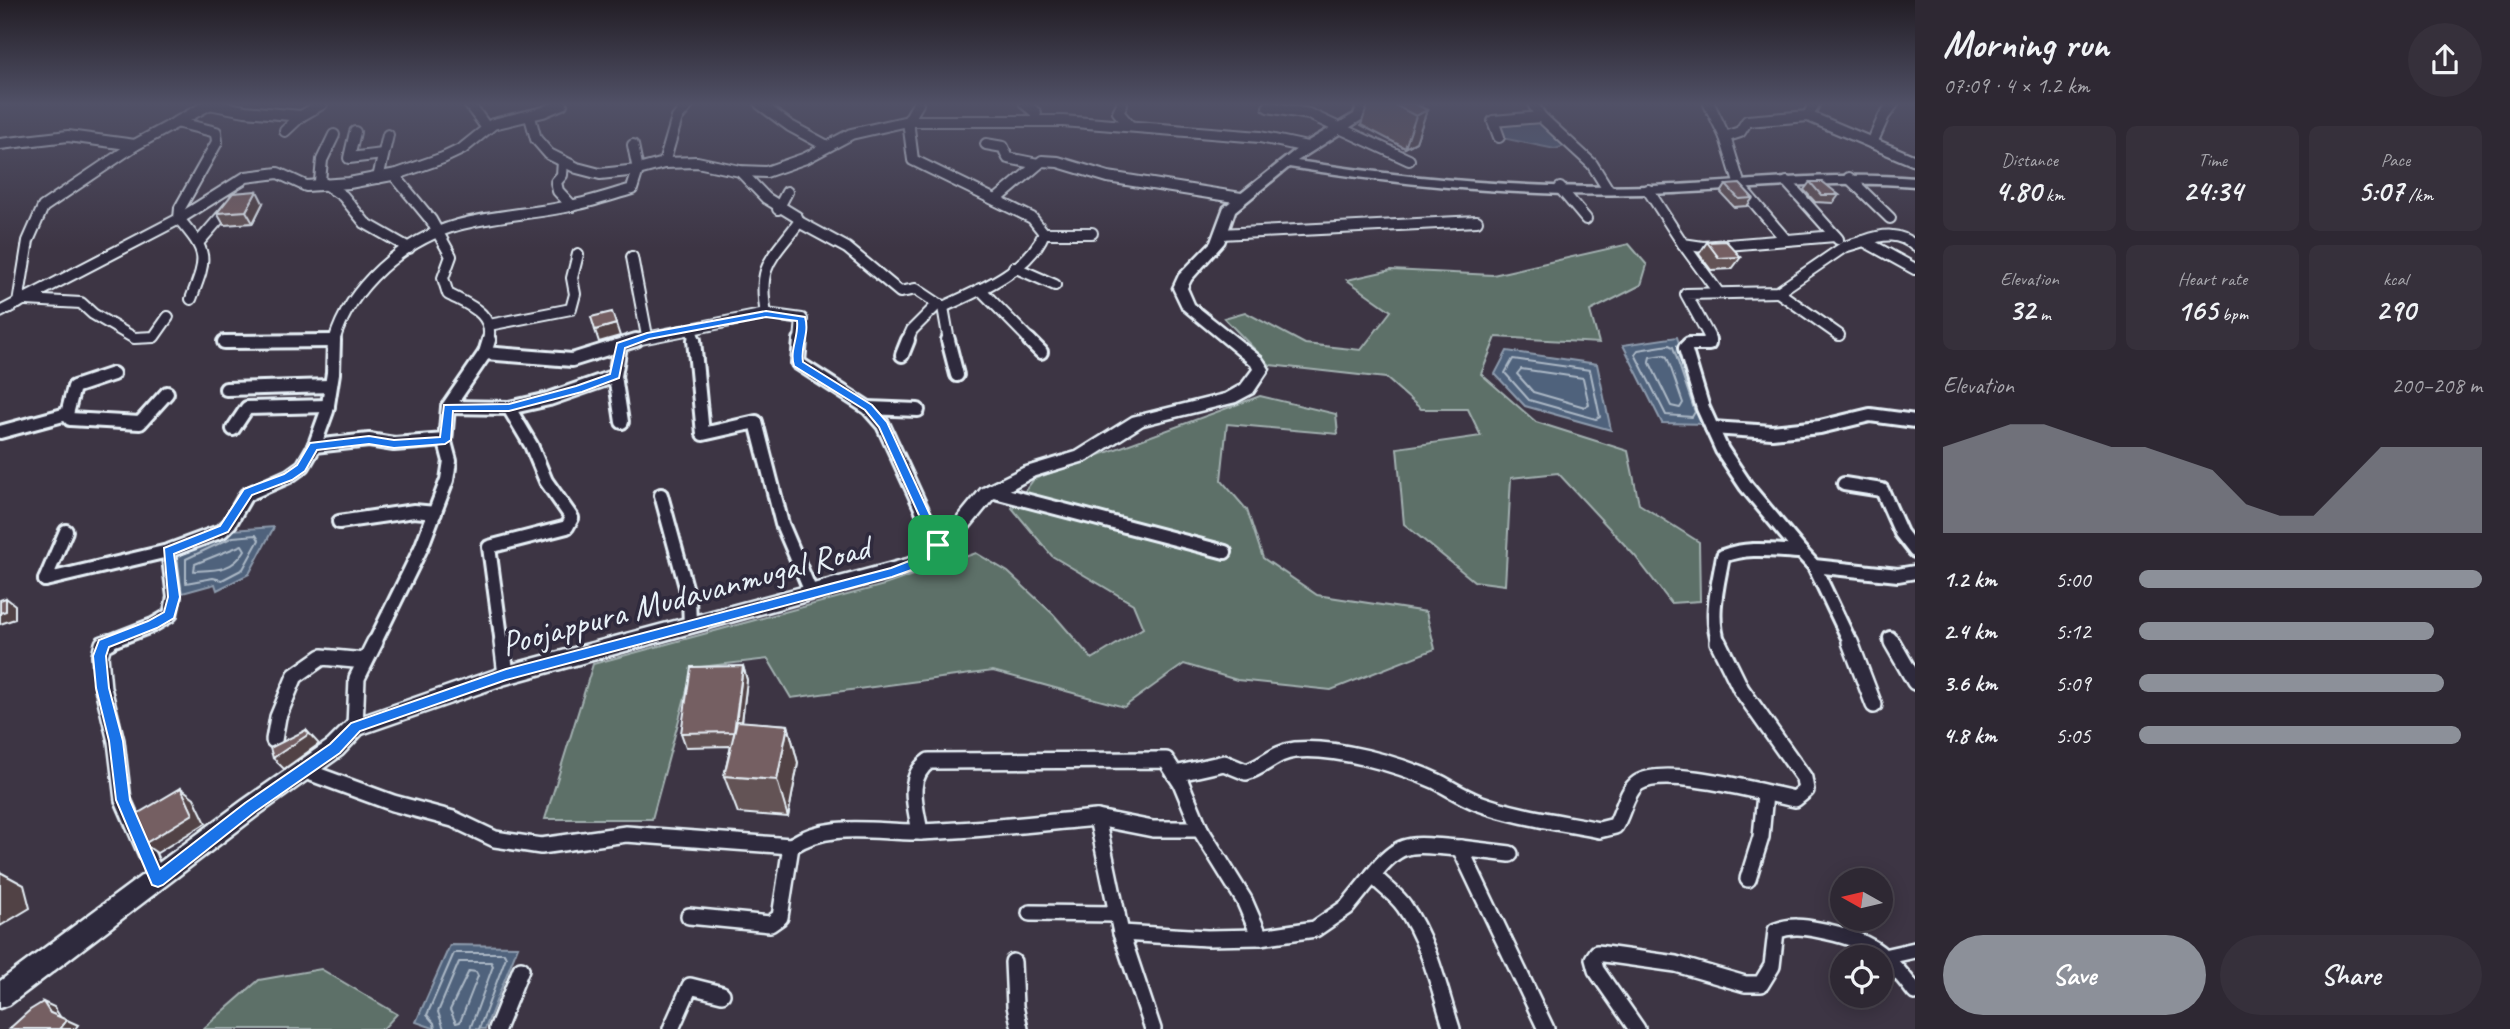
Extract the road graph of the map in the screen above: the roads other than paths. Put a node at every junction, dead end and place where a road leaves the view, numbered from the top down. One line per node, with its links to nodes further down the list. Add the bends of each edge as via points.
1 (125, 152): 69 (street, via 43,207 34,220)
2 (211, 152): 44 (street, via 180,208)
3 (326, 152): 32 (street)
4 (350, 152): 17 (street, via 349,158)
5 (452, 152): 27 (street)
6 (547, 152): 19 (street)
7 (635, 152): 24 (street)
8 (667, 152): 21 (street)
9 (814, 152): 25 (street, via 778,169)
10 (912, 152): 40 (street, via 918,164)
11 (1005, 152): 23 (street, via 1008,158)
12 (1301, 152): 22 (street, Poojappura Mudavanmugal Road)
13 (1392, 152): 18 (street)
14 (1579, 152): 35 (street)
15 (1730, 152): 33 (street)
16 (1894, 152): 20 (street)
17 (383, 154): 28 (street)
18 (1409, 160)
19 (563, 161): 24 (street, via 600,174); 41 (street, via 556,182)
20 (1915, 161)
21 (664, 163): 24 (street); 25 (street, via 697,162)
22 (1289, 163): 34 (street, via 1356,174); 39 (street, Poojappura Mudavanmugal Road)
23 (1038, 164): 39 (street, via 1058,162 1108,177); 40 (street)
24 (639, 170): 41 (street, via 632,189)
25 (740, 171): 42 (street)
26 (284, 174): 32 (street, via 299,185); 38 (street, via 258,173)
27 (394, 175): 28 (street); 48 (street)
28 (378, 178): 32 (street)
29 (1849, 178): 30 (street); 31 (street); 43 (street)
30 (1787, 182): 33 (street); 52 (street)
31 (1915, 182)
32 (323, 183): 59 (street, via 343,196 365,223)
33 (1740, 186): 36 (street); 53 (street)
34 (1560, 188): 35 (street); 45 (street)
35 (1607, 188): 36 (street)
36 (1648, 190): 56 (street)
37 (787, 192): 42 (street)
38 (220, 194): 44 (street); 54 (street, via 233,203)
39 (1241, 198): 51 (street, Poojappura Mudavanmugal Road, via 1229,211)
40 (996, 200): 49 (street, via 1032,218)
41 (572, 206): 48 (street)
42 (778, 209): 47 (street)
43 (1890, 218)
44 (179, 219): 54 (street); 69 (street)
45 (1586, 219)
46 (1477, 221): 51 (street)
47 (799, 222): 70 (street, via 847,248 900,292 916,289); 72 (street, via 761,275)
48 (438, 232): 59 (street); 74 (street, via 451,257 443,278 447,294 482,312)
49 (1044, 233): 50 (street); 62 (street, via 1034,253)
50 (1092, 233)
51 (1220, 234): 104 (street, Poojappura Mudavanmugal Road, via 1180,288 1196,314 1257,362 1261,369 1247,389 1230,398 1138,421 1082,456 1029,472)
52 (1835, 236): 53 (street); 57 (street)
53 (1786, 240): 56 (street, via 1703,247)
54 (199, 242): 68 (street, via 205,261)
55 (1864, 242): 57 (street); 58 (street, via 1897,235); 63 (street)
56 (1683, 244): 66 (street)
57 (1844, 247): 67 (street)
58 (1915, 247)
59 (409, 248): 78 (street, via 351,300)
60 (578, 254): 74 (street, via 571,309)
61 (632, 257): 77 (street)
62 (1014, 267): 64 (street); 65 (street)
63 (1915, 269)
64 (1055, 285)
65 (980, 289): 70 (street); 81 (street)
66 (1718, 292): 67 (street); 98 (street, via 1686,296 1709,336 1709,344 1685,348)
67 (1778, 292): 76 (street)
68 (191, 299)
69 (21, 302): 71 (street); 73 (street, via 81,303 134,338 154,337)
70 (941, 305): 83 (street, via 912,330); 85 (street)
71 (0, 312)
72 (766, 314): 75 (street); 93 (street, via 802,319 798,363)
73 (168, 317)
74 (489, 325): 82 (street)
75 (691, 329): 77 (street); 116 (street, via 702,433 756,422 782,524)
76 (1839, 335)
77 (647, 336): 80 (street)
78 (333, 341): 79 (street); 87 (street)
79 (224, 342)
80 (620, 346): 82 (street, via 572,360); 86 (street)
81 (1041, 352)
82 (485, 353): 91 (street)
83 (902, 355)
84 (113, 374): 95 (street, via 74,387)
85 (957, 375)
86 (615, 376): 92 (street); 97 (street)
87 (330, 386): 88 (street); 90 (street)
88 (226, 389)
89 (167, 393): 95 (street, via 140,423 70,419)
90 (328, 406): 99 (street, via 247,408); 102 (street)
91 (448, 407): 92 (street); 101 (street)
92 (509, 408): 120 (street, via 546,481 572,518 567,527 556,531 489,547)
93 (868, 408): 94 (street); 109 (street, via 883,425)
94 (918, 410)
95 (67, 414): 100 (street)
96 (1915, 421): 98 (street, via 1870,415 1772,432)
97 (622, 422)
98 (1712, 428): 113 (street, via 1731,464)
99 (233, 429)
100 (0, 432)
101 (445, 440): 102 (street); 106 (street, via 450,461)
102 (314, 446): 110 (street, via 301,468 248,492 224,529)
103 (1844, 484): 111 (street, via 1882,490 1901,533)
104 (991, 491): 109 (street, Poojappura Mudavanmugal Road, via 951,538); 112 (street)
105 (661, 495): 117 (street, via 689,598)
106 (435, 513): 107 (street, via 414,511); 119 (street)
107 (339, 522)
108 (66, 531): 110 (street, via 46,580)
109 (938, 545): 116 (street, Poojappura Mudavanmugal Road, via 913,565)
110 (168, 551): 136 (street, via 174,597 170,615 103,644 100,656 123,800)
111 (1915, 551)
112 (1225, 552)
113 (1801, 552): 114 (street); 127 (street, via 1744,549 1723,556 1714,611 1724,661 1807,786 1795,799)
114 (1814, 566): 115 (street, via 1898,575); 122 (street, via 1844,626)
115 (1915, 572)
116 (811, 592): 117 (street, Poojappura Mudavanmugal Road)
117 (690, 626): 120 (street, Poojappura Mudavanmugal Road)
118 (1890, 638): 121 (street)
119 (365, 661): 123 (street, via 357,678); 124 (street, via 322,657 295,677)
120 (506, 675): 123 (street, Poojappura Mudavanmugal Road)
121 (1915, 682)
122 (1874, 705)
123 (355, 727): 125 (street, Poojappura Mudavanmugal Road, via 335,748)
124 (274, 740)
125 (303, 769): 131 (street, via 393,803 453,819 495,839 541,846 626,834); 136 (street, Poojappura Mudavanmugal Road)
126 (1175, 774): 127 (street, via 1224,763 1247,772 1276,754 1324,751 1434,780 1462,797 1501,809 1599,830 1615,826 1635,786 1656,776); 129 (street); 130 (street, via 1166,760 929,761 919,765 913,779)
127 (1765, 794): 135 (street, via 1763,829)
128 (1097, 818): 129 (street, via 1153,829); 130 (street); 138 (street)
129 (1200, 829): 141 (street, via 1244,900)
130 (920, 832): 131 (street, via 832,829)
131 (791, 846): 139 (street, via 779,917 771,923)
132 (1460, 848): 133 (street); 134 (street, via 1404,846 1387,856); 156 (street)
133 (1510, 854)
134 (1373, 875): 141 (street, via 1347,906 1315,929); 155 (street, via 1403,903 1414,921)
135 (1748, 879)
136 (158, 880): 150 (street, Poojappura Mudavanmugal Road)
137 (1030, 913): 138 (street)
138 (1117, 914): 140 (street)
139 (689, 916)
140 (1121, 933): 141 (street); 154 (street)
141 (1259, 937)
142 (1873, 945): 157 (street, via 1844,933 1787,925 1776,930 1772,968 1761,984 1745,984 1676,964 1597,953 1593,959 1596,970)
143 (1915, 950): 144 (street)
144 (1893, 955)
145 (1013, 962): 153 (street)
146 (1893, 963): 148 (street)
147 (521, 970): 151 (street)
148 (1915, 992)
149 (722, 993): 152 (street, via 690,985)
150 (0, 996)
151 (497, 1029)
152 (671, 1029)
153 (1020, 1029)
154 (1153, 1029)
155 (1452, 1029)
156 (1546, 1029)
157 (1637, 1029)

